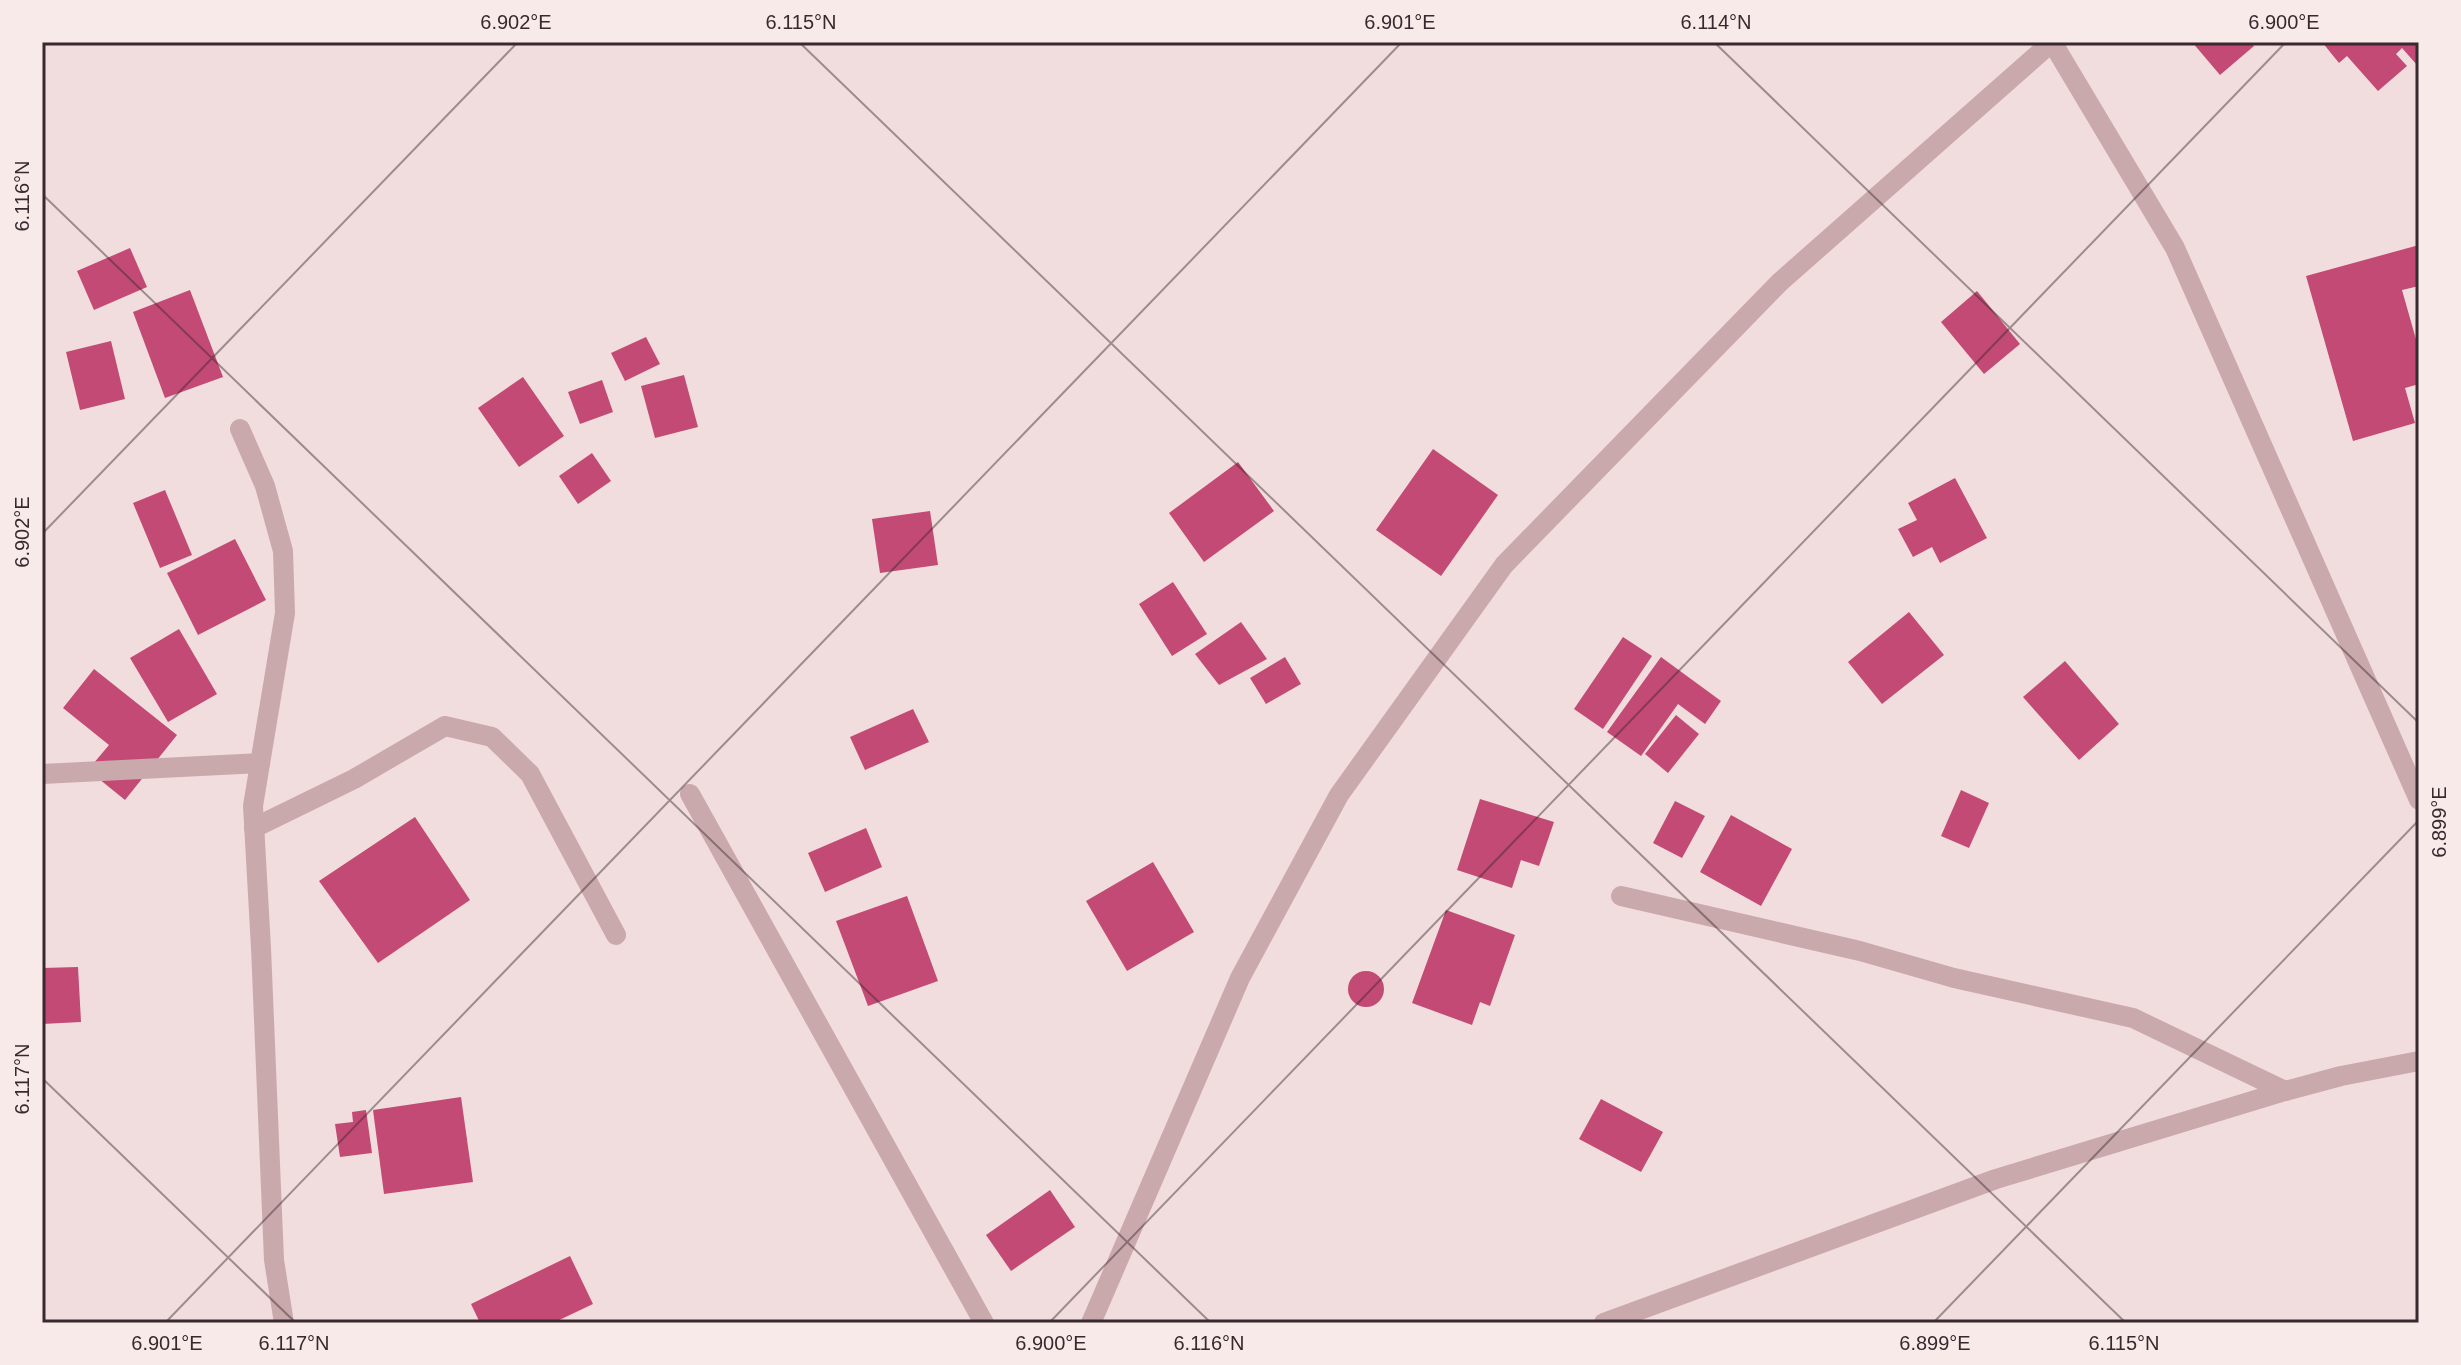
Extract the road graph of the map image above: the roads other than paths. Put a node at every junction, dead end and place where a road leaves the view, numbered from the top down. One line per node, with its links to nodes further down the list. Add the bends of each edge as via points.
1 (240, 429): 2 (street, via 265,486 283,551 285,613)
2 (260, 763): 3 (street); 6 (street)
3 (42, 774)
4 (690, 794): 12 (street)
5 (2419, 800): 13 (street, via 2175,248 2052,42 1780,282 1504,565 1339,795 1240,978)
6 (254, 828): 8 (street, via 445,726 492,737 530,774); 11 (street, via 274,1260)
7 (1621, 896): 10 (street, via 2133,1018)
8 (616, 935)
9 (2419, 1061): 10 (street)
10 (2285, 1091): 14 (street, via 1996,1179)
11 (284, 1323)
12 (984, 1323)
13 (1091, 1323)
14 (1604, 1323)

